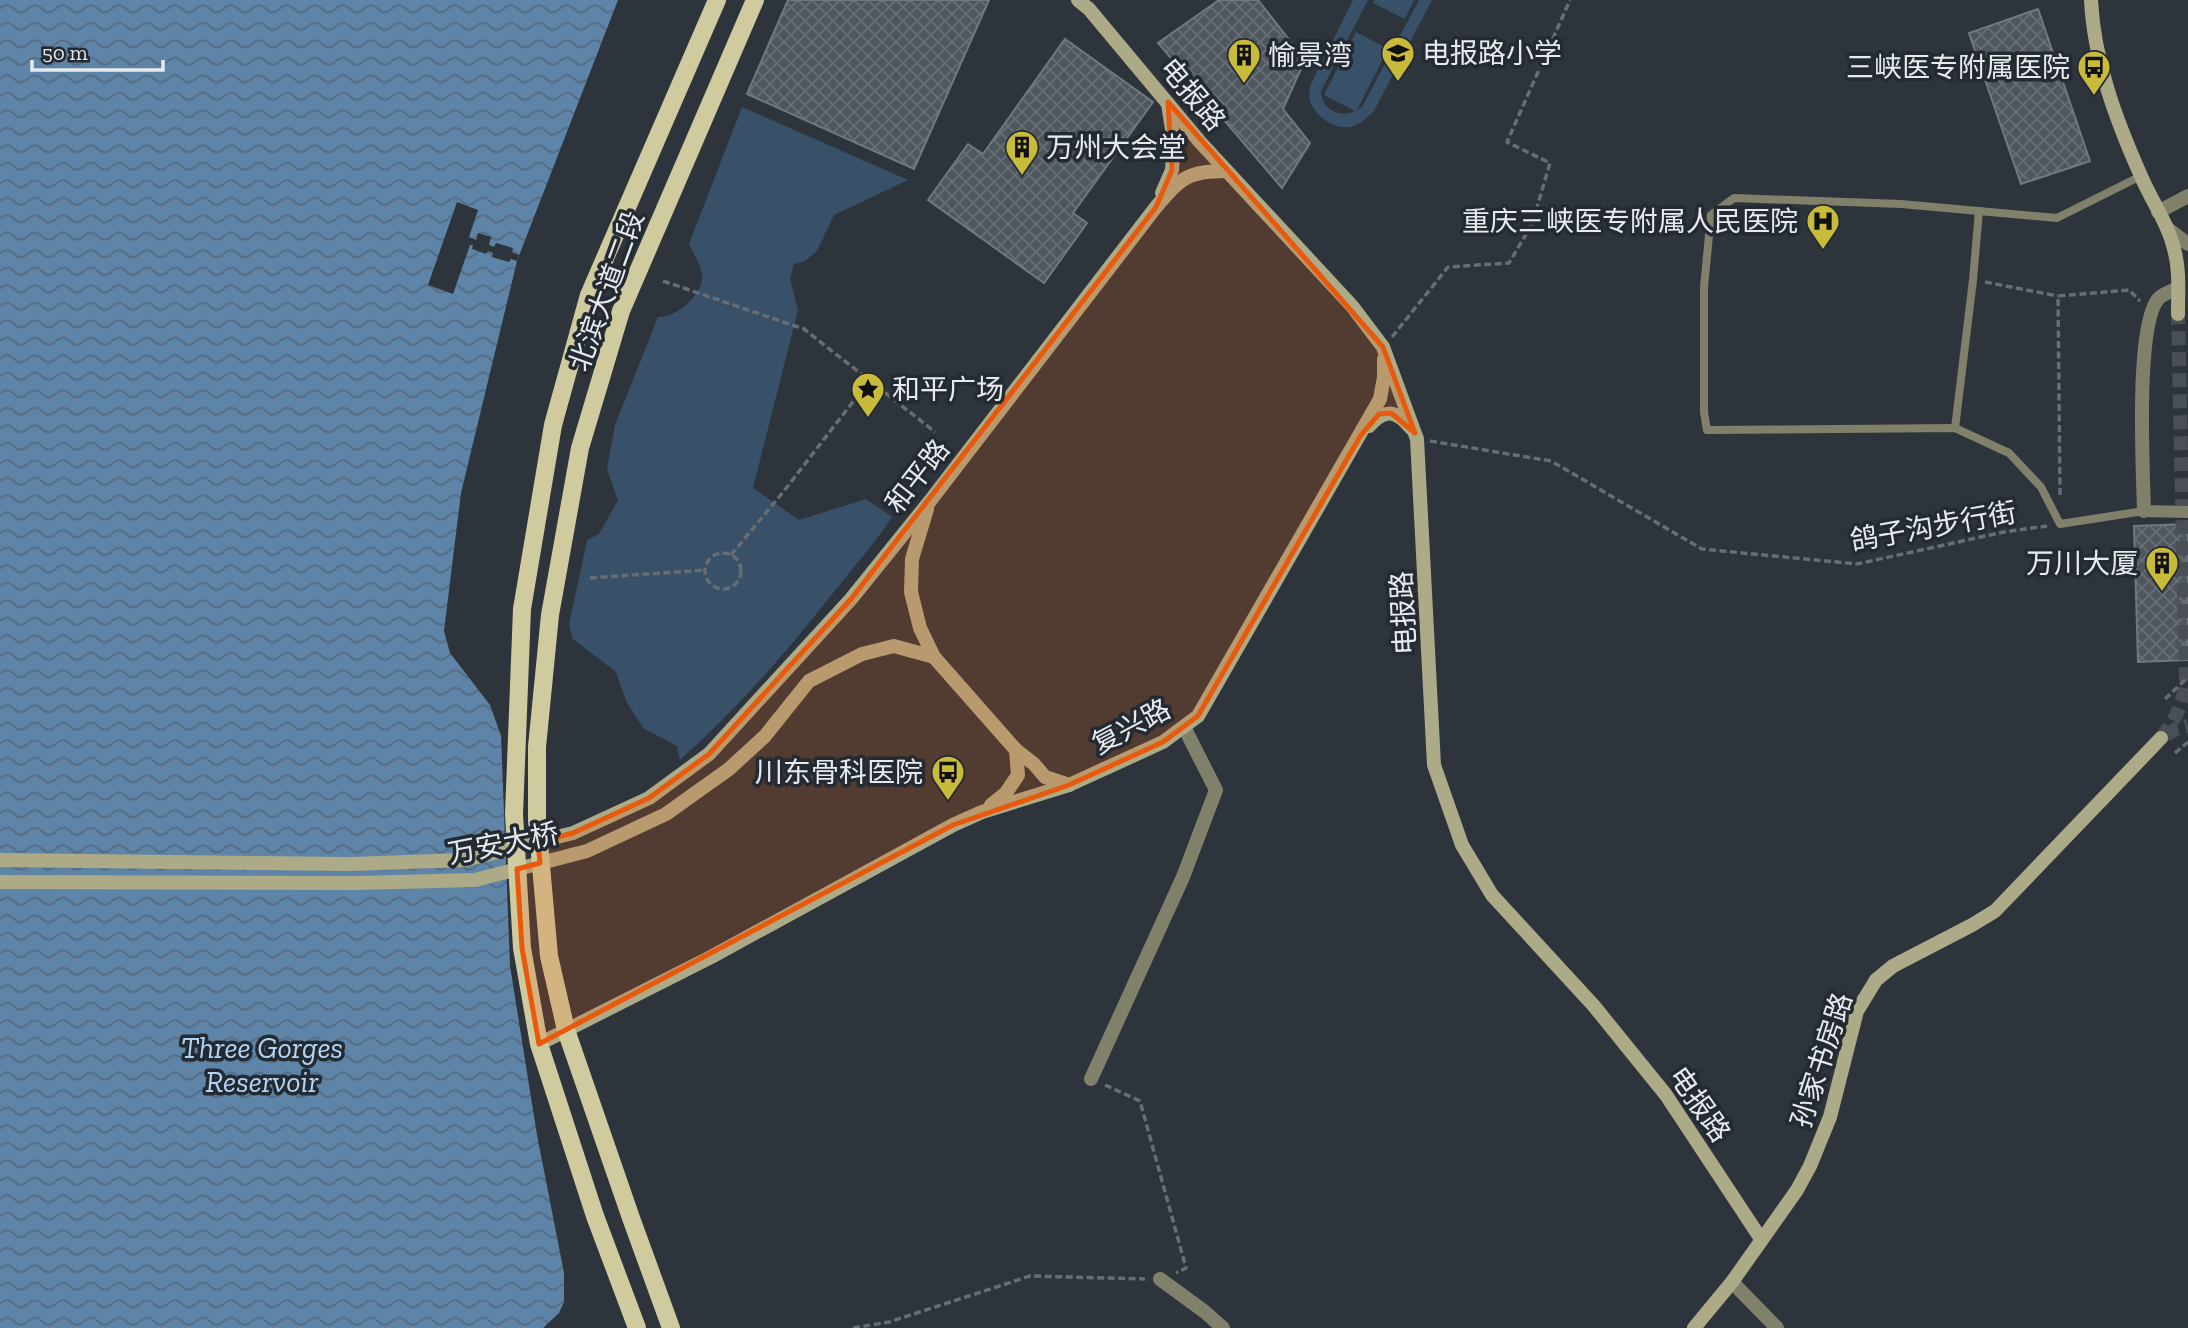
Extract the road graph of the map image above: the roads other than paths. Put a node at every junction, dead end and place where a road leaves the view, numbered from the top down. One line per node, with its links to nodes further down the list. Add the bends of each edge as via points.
1 (717, 0): 33 (main road, 北滨大道二段, via 589,295 553,425 522,609 514,814 522,947)
2 (755, 0): 32 (main road, 北滨大道二段, via 621,311 580,448 550,615 537,747 537,820 549,956)
3 (1078, 0): 5 (main road, 电报路)
4 (2091, 0): 7 (main road, via 2095,42 2108,93)
5 (1168, 102): 6 (main road, 电报路); 9 (main road, 和平路, via 1174,142 1172,170)
6 (1226, 171): 9 (main road, 和平路, via 1202,171 1178,182); 16 (main road, 电报路, via 1352,306)
7 (2141, 176): 10 (lane, via 2057,218); 11 (main road)
8 (2188, 195): 11 (street)
9 (1156, 207): 20 (main road, 和平路)
10 (1979, 211): 17 (lane); 17 (lane, via 1734,198 1711,215 1704,287 1707,429)
11 (2158, 212): 12 (main road)
12 (2166, 228): 13 (street); 14 (main road)
13 (2188, 244)
14 (2183, 290): 15 (main road); 21 (street, via 2159,298 2151,312 2142,367)
15 (2178, 314)
16 (1383, 347): 18 (main road, 复兴路, via 1380,399); 19 (main road, 电报路)
17 (1955, 428): 21 (lane, via 2009,453 2041,487 2060,524)
18 (1362, 435): 19 (main road, via 1379,414 1391,412 1403,418); 25 (main road, 复兴路, via 1198,716)
19 (1416, 436): 35 (main road, 电报路, via 1434,765 1462,845 1492,895 1594,1006 1667,1095)
20 (930, 501): 23 (main road, 和平路); 24 (main road, via 912,559 911,592 920,628)
21 (2144, 511): 22 (street)
22 (2188, 512)
23 (815, 638): 30 (main road, 万安大桥, via 709,754 649,798 573,832 465,860)
24 (934, 657): 27 (main road); 31 (main road, 万安大桥, via 894,646 862,654 809,681 765,736 729,769 666,814 587,851 475,880)
25 (1184, 727): 28 (main road, 复兴路, via 1163,742); 34 (street, via 1216,790 1184,877)
26 (2161, 737): 35 (main road, 孙家书房路, via 1995,911 1893,966 1876,980 1857,1012 1820,1144 1797,1190)
27 (1016, 750): 28 (main road, via 1045,777); 29 (main road, via 1018,775 1006,793)
28 (1069, 785): 29 (main road, 复兴路)
29 (982, 812): 32 (main road, 复兴路)
30 (0, 860)
31 (0, 882)
32 (566, 1030): 33 (main road, 复兴路); 39 (main road, 北滨大道二段)
33 (539, 1044): 38 (main road, 北滨大道二段)
34 (1091, 1079)
35 (1761, 1239): 37 (main road, 孙家书房路)
36 (1160, 1279): 40 (street)
37 (1732, 1282): 41 (main road, 孙家书房路); 42 (street)
38 (637, 1328)
39 (671, 1328)
40 (1223, 1328)
41 (1694, 1328)
42 (1777, 1328)

